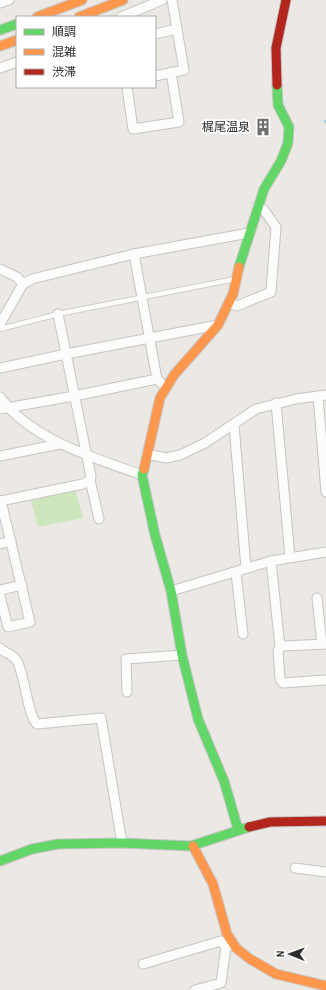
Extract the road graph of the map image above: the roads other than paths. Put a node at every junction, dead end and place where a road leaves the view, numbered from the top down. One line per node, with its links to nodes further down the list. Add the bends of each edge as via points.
1 (9, 0): 7 (street)
2 (82, 0): 8 (main road)
3 (123, 0): 9 (main road)
4 (162, 0): 10 (street)
5 (172, 0): 12 (street)
6 (286, 0): 22 (main road, via 276,48 276,71 278,105 289,126 288,143)
7 (0, 3)
8 (40, 16)
9 (82, 16)
10 (123, 16)
11 (16, 24): 13 (main road)
12 (177, 29): 14 (street); 19 (street, via 184,70)
13 (0, 30)
14 (156, 34)
15 (16, 40): 16 (main road)
16 (0, 46)
17 (16, 62): 18 (street)
18 (0, 68)
19 (171, 72): 20 (street); 21 (street, via 179,122 133,129)
20 (156, 76)
21 (127, 88)
22 (258, 206): 23 (main road); 29 (street, via 276,227 271,292 237,306)
23 (249, 233): 24 (street); 26 (main road)
24 (134, 254): 27 (street, via 32,279); 28 (street)
25 (0, 269): 27 (street, via 17,277)
26 (237, 278): 28 (lane); 29 (main road)
27 (23, 284): 31 (street)
28 (142, 298): 30 (lane); 34 (street)
29 (230, 303): 32 (main road)
30 (58, 314): 33 (lane); 35 (street)
31 (0, 324)
32 (218, 325): 34 (street); 38 (main road)
33 (0, 329)
34 (149, 337): 35 (street); 37 (street)
35 (66, 354): 36 (street); 40 (street)
36 (0, 368)
37 (157, 379): 38 (street); 40 (street)
38 (165, 389): 46 (main road, via 158,404)
39 (322, 395): 42 (street); 51 (street)
40 (74, 396): 43 (street); 47 (street)
41 (0, 397): 43 (street)
42 (276, 403): 44 (street, via 253,411); 57 (street)
43 (4, 408): 45 (street)
44 (234, 425): 46 (street, via 180,455 170,458); 59 (street)
45 (60, 444): 47 (street); 48 (street)
46 (147, 454): 49 (main road)
47 (87, 455): 49 (street); 50 (street)
48 (0, 456)
49 (142, 475): 63 (main road)
50 (90, 480): 52 (street, via 83,484); 53 (street)
51 (326, 492)
52 (1, 501): 54 (street)
53 (100, 519)
54 (11, 541): 55 (street); 61 (street)
55 (0, 544)
56 (326, 552): 57 (street)
57 (290, 557): 58 (street)
58 (271, 561): 59 (street); 68 (street)
59 (246, 568): 60 (street)
60 (236, 573): 63 (street); 66 (street)
61 (22, 585): 62 (street); 64 (street, via 29,622 8,627)
62 (0, 590)
63 (171, 591): 70 (main road)
64 (0, 596)
65 (317, 598): 67 (street)
66 (243, 634)
67 (324, 644): 68 (street)
68 (280, 647): 71 (street, via 280,679 283,683)
69 (0, 648): 75 (street, via 18,662 26,684 33,718 37,724 101,718)
70 (182, 655): 72 (street, via 126,659); 74 (main road, via 200,724 224,781)
71 (326, 680)
72 (127, 692)
73 (326, 821): 74 (main road, via 270,822)
74 (238, 829): 76 (main road)
75 (122, 843): 76 (main road); 77 (main road, via 44,846)
76 (193, 846): 80 (main road, via 213,883)
77 (0, 861)
78 (295, 868): 79 (street)
79 (326, 872)
80 (229, 946): 81 (street, via 221,941); 82 (main road, via 276,973); 83 (street, via 220,983)
81 (144, 964)
82 (326, 986)
83 (195, 990)

